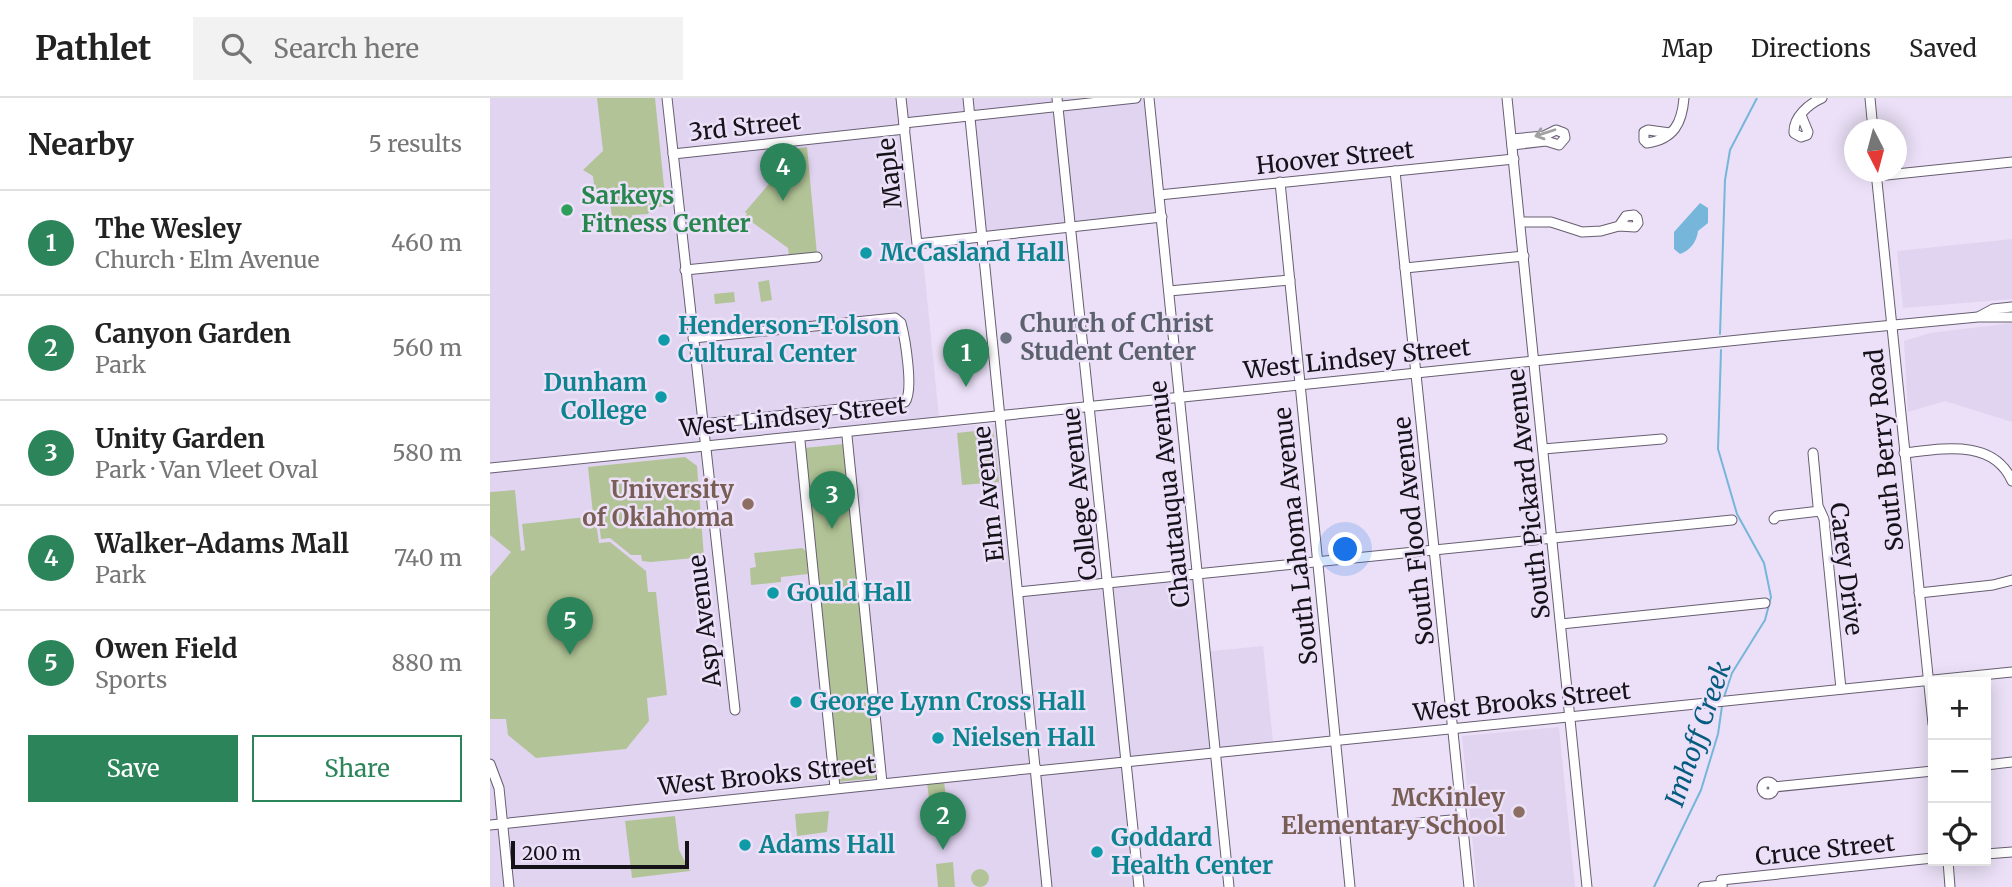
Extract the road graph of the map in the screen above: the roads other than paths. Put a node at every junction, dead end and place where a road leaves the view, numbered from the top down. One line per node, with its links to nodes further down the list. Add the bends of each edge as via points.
1 (667, 98): 17 (street, Asp Avenue)
2 (901, 98): 14 (street, Maple)
3 (968, 98): 12 (street, Elm Avenue)
4 (1136, 98): 10 (street, 3rd Street)
5 (1149, 98): 24 (street, Chautauqua Avenue)
6 (1507, 98): 16 (street, South Pickard Avenue)
7 (1684, 98): 15 (street, via 1681,122)
8 (1822, 98): 11 (street)
9 (1870, 98): 13 (street)
10 (1058, 103): 12 (street, 3rd Street); 28 (street, College Avenue)
11 (1801, 115)
12 (970, 116): 14 (street, 3rd Street); 29 (street, Elm Avenue)
13 (1871, 119)
14 (905, 126): 17 (street, 3rd Street); 29 (street, Maple, via 917,244)
15 (1670, 133)
16 (1512, 142): 16 (street, one-way to 16, via 1559,145 1565,138 1556,130); 18 (street, South Pickard Avenue)
17 (673, 154): 33 (street, Asp Avenue)
18 (1514, 159): 20 (street, Hoover Street); 26 (street, South Pickard Avenue)
19 (2012, 162): 21 (street)
20 (1395, 171): 22 (street, Hoover Street); 32 (street, South Flood Avenue)
21 (1907, 171)
22 (1280, 182): 24 (street, Hoover Street); 34 (street, South Lahoma Avenue)
23 (1878, 182): 39 (street, South Berry Road)
24 (1159, 195): 25 (street, Chautauqua Avenue)
25 (1162, 217): 28 (street); 35 (street, Chautauqua Avenue)
26 (1520, 222): 27 (street, via 1551,222 1582,232); 30 (street, South Pickard Avenue)
27 (1619, 226)
28 (1072, 228): 29 (street); 45 (street, College Avenue)
29 (982, 238): 46 (street, Elm Avenue)
30 (1524, 256): 32 (street); 41 (street, South Pickard Avenue)
31 (817, 257): 33 (street)
32 (1405, 268): 42 (street, South Flood Avenue)
33 (685, 270): 40 (street, Asp Avenue)
34 (1290, 280): 35 (street); 43 (street, South Lahoma Avenue)
35 (1169, 291): 44 (street, Chautauqua Avenue)
36 (2012, 307): 37 (street, West Lindsey Street)
37 (1978, 317): 38 (street, West Lindsey Street); 39 (street, West Lindsey Street)
38 (2012, 317)
39 (1892, 326): 41 (street, West Lindsey Street); 54 (street, South Berry Road)
40 (693, 338): 47 (street, Asp Avenue); 47 (street, via 895,318 901,323 905,348 909,393 905,402)
41 (1534, 360): 42 (street, West Lindsey Street); 52 (street, South Pickard Avenue)
42 (1416, 372): 43 (street, West Lindsey Street); 61 (street, South Flood Avenue)
43 (1300, 384): 44 (street, West Lindsey Street); 62 (street, South Lahoma Avenue)
44 (1180, 395): 45 (street, West Lindsey Street); 63 (street, Chautauqua Avenue)
45 (1090, 404): 46 (street, West Lindsey Street); 65 (street, College Avenue)
46 (1001, 416): 51 (street, West Lindsey Street); 66 (street, Elm Avenue)
47 (704, 424): 51 (street, Asp Avenue)
48 (846, 436): 85 (street)
49 (1662, 439): 52 (street)
50 (800, 441): 87 (street)
51 (706, 445): 55 (street, West Lindsey Street); 74 (street, Asp Avenue)
52 (1543, 449): 60 (street, South Pickard Avenue)
53 (1813, 453): 57 (street, Carey Drive)
54 (1904, 453): 56 (street, via 1967,449 1988,455); 67 (street, South Berry Road)
55 (490, 468)
56 (2011, 476)
57 (1820, 511): 59 (street); 73 (street, Carey Drive)
58 (1732, 520): 60 (street)
59 (1773, 520)
60 (1553, 539): 61 (street); 69 (street, South Pickard Avenue)
61 (1435, 550): 62 (street); 76 (street, South Flood Avenue)
62 (1318, 562): 63 (street); 77 (street, South Lahoma Avenue)
63 (1198, 575): 65 (street); 78 (street, Chautauqua Avenue)
64 (2012, 580): 67 (street)
65 (1108, 584): 66 (street); 79 (street, College Avenue)
66 (1018, 592): 83 (street, Elm Avenue)
67 (1919, 593): 72 (street, South Berry Road)
68 (1765, 603): 69 (street)
69 (1561, 624): 75 (street, South Pickard Avenue)
70 (2012, 672): 71 (street, West Brooks Street)
71 (1960, 677)
72 (1928, 680): 73 (street, West Brooks Street)
73 (1841, 689): 75 (street, West Brooks Street)
74 (735, 710)
75 (1570, 716): 76 (street, West Brooks Street); 103 (street, South Pickard Avenue)
76 (1453, 728): 77 (street, West Brooks Street); 88 (street, South Flood Avenue)
77 (1336, 740): 78 (street, West Brooks Street); 101 (street, South Lahoma Avenue)
78 (1216, 753): 79 (street, West Brooks Street); 100 (street, Chautauqua Avenue)
79 (1126, 762): 83 (street, West Brooks Street); 99 (street, College Avenue)
80 (2012, 762): 82 (street)
81 (490, 764): 89 (street, via 497,779)
82 (1991, 764)
83 (1036, 769): 85 (street, West Brooks Street); 98 (street, Elm Avenue)
84 (1928, 772): 86 (street)
85 (882, 783): 87 (street, West Brooks Street)
86 (1774, 787)
87 (835, 788): 89 (street, West Brooks Street)
88 (1462, 819): 91 (street); 102 (street, South Flood Avenue)
89 (502, 824): 90 (street, West Brooks Street); 97 (street)
90 (490, 825)
91 (1397, 825)
92 (2012, 852): 93 (street)
93 (1991, 854)
94 (1928, 859): 96 (street, Cruce Street)
95 (1948, 866): 105 (street)
96 (1722, 884): 104 (street, Cruce Street)
97 (509, 887)
98 (1047, 887)
99 (1139, 887)
100 (1229, 887)
101 (1350, 887)
102 (1469, 887)
103 (1587, 887)
104 (1703, 887)
105 (1950, 887)

